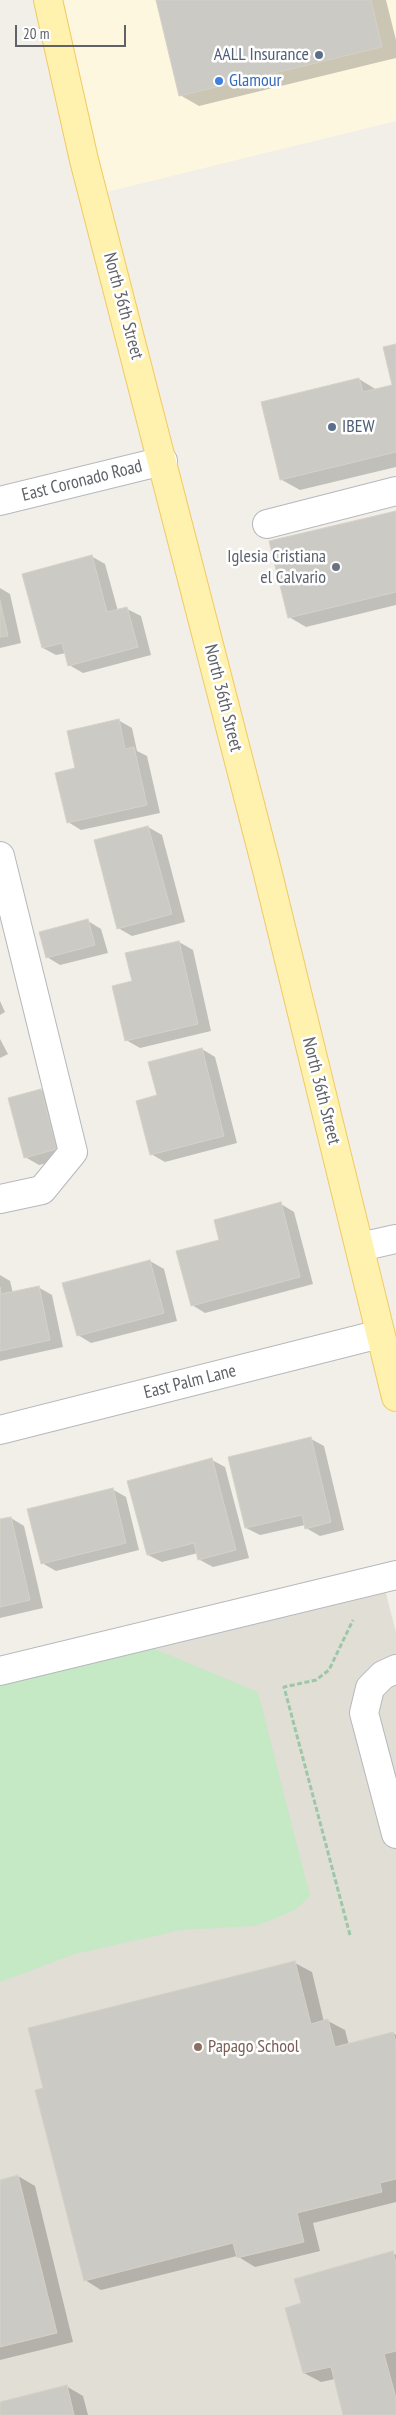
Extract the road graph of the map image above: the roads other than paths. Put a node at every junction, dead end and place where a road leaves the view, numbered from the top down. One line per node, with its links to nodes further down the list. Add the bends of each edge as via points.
1 (48, 0): 2 (main road, North 36th Street, via 84,160)
2 (163, 461): 4 (street, East Coronado Road); 9 (main road, North 36th Street)
3 (396, 491): 5 (street)
4 (0, 501)
5 (267, 524)
6 (0, 856): 7 (street, via 73,1152 42,1190)
7 (0, 1199)
8 (396, 1239): 9 (street)
9 (360, 1247): 10 (main road, North 36th Street)
10 (380, 1334): 11 (main road, North 36th Street); 12 (street, East Palm Lane)
11 (396, 1397)
12 (0, 1430)
13 (396, 1575): 15 (street)
14 (396, 1669): 16 (street, via 383,1674 370,1688 364,1713)
15 (0, 1671)
16 (396, 1834)

